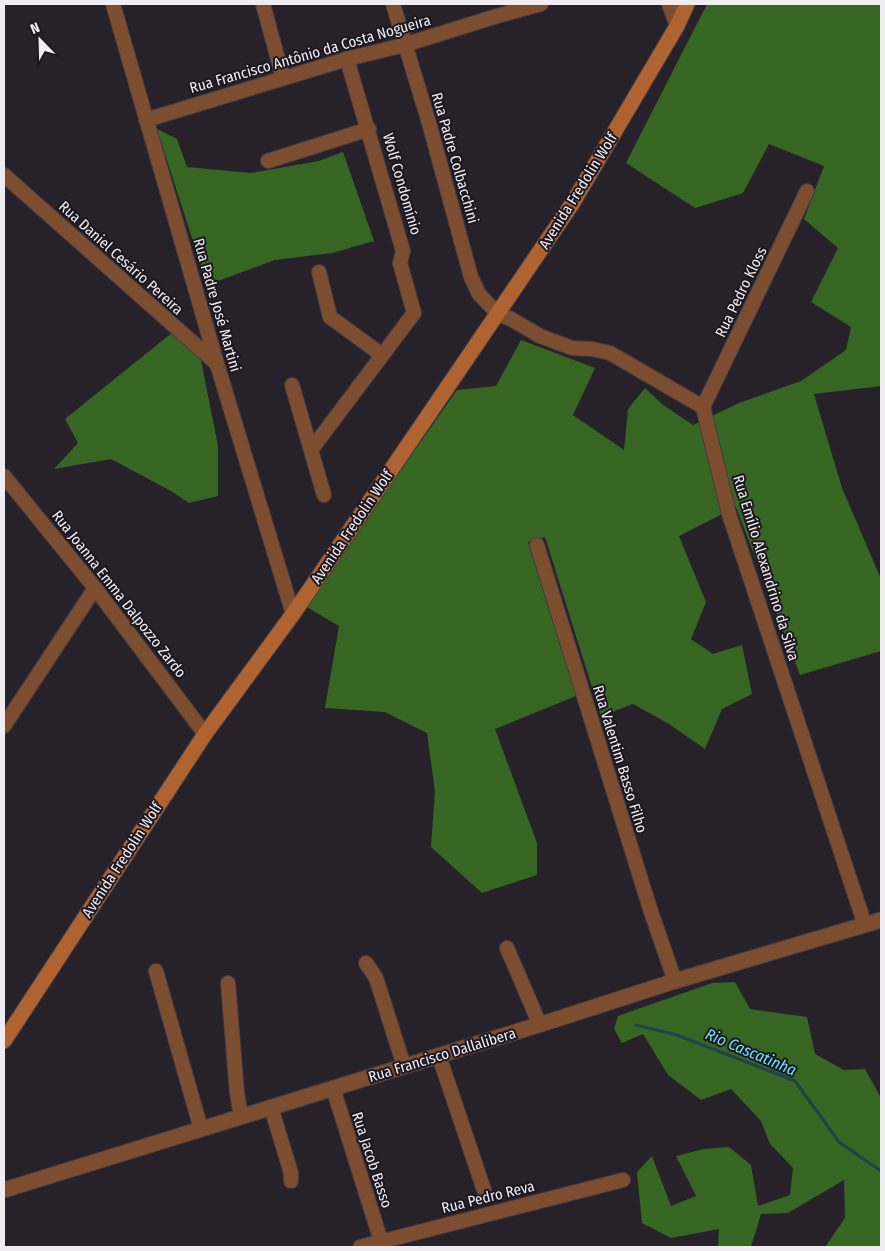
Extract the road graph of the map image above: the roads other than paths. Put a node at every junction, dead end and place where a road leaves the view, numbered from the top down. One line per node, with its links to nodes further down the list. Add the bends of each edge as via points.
1 (113, 4): 11 (street, Rua Padre José Martini)
2 (263, 4): 10 (street)
3 (393, 4): 8 (street, Rua Padre Colbacchini)
4 (541, 4): 8 (street, Rua Francisco Antônio da Costa Nogueira)
5 (669, 4): 7 (street)
6 (688, 4): 7 (main road, Avenida Fredolin Wolf)
7 (677, 26): 17 (main road, Avenida Fredolin Wolf, via 586,182)
8 (404, 45): 9 (street, Rua Francisco Antônio da Costa Nogueira); 17 (street, Rua Padre Colbacchini, via 471,277 479,294)
9 (348, 59): 10 (street, Rua Francisco Antônio da Costa Nogueira); 12 (street, Wolf Condomínio)
10 (283, 78): 11 (street, Rua Francisco Antônio da Costa Nogueira)
11 (146, 120): 19 (street, Rua Padre José Martini)
12 (369, 129): 13 (street, Wolf Condomínio); 18 (street, Wolf Condomínio, via 404,251 400,263 414,313)
13 (268, 161)
14 (4, 175): 19 (street, Rua Daniel Cesário Pereira)
15 (807, 191): 21 (street, Rua Pedro Kloss)
16 (319, 272): 18 (street, via 330,317)
17 (498, 314): 21 (street, via 572,348 610,353); 27 (main road, Avenida Fredolin Wolf)
18 (382, 355): 22 (street, Wolf Condomínio)
19 (217, 364): 27 (street, Rua Padre José Martini)
20 (292, 385): 22 (street)
21 (703, 408): 31 (street, Rua Emílio Alexandrino da Silva, via 729,514)
22 (311, 450): 24 (street)
23 (4, 476): 26 (street, Rua Joanna Emma Dalpozzo Zardo)
24 (324, 495)
25 (537, 545): 35 (street, Rua Valentim Basso Filho)
26 (96, 588): 28 (street); 29 (street, Rua Joanna Emma Dalpozzo Zardo)
27 (293, 614): 29 (main road, Avenida Fredolin Wolf)
28 (4, 726)
29 (205, 734): 38 (main road, Avenida Fredolin Wolf)
30 (881, 920): 31 (street, Rua Francisco Dallalibera)
31 (865, 925): 35 (street, Rua Francisco Dallalibera)
32 (507, 948): 37 (street)
33 (366, 963): 40 (street, via 376,978)
34 (156, 971): 44 (street)
35 (675, 981): 37 (street, Rua Francisco Dallalibera)
36 (228, 983): 43 (street)
37 (540, 1025): 39 (street, Rua Francisco Dallalibera)
38 (4, 1041)
39 (439, 1056): 40 (street, Rua Francisco Dallalibera); 48 (street)
40 (404, 1066): 41 (street, Rua Francisco Dallalibera)
41 (333, 1088): 42 (street, Rua Francisco Dallalibera); 49 (street, Rua Jacob Basso)
42 (272, 1107): 43 (street, Rua Francisco Dallalibera); 46 (street)
43 (241, 1116): 44 (street, Rua Francisco Dallalibera)
44 (201, 1129): 47 (street, Rua Francisco Dallalibera)
45 (623, 1180): 49 (street, Rua Pedro Reva)
46 (291, 1181)
47 (4, 1190)
48 (484, 1190)
49 (381, 1241): 50 (street, Rua Pedro Reva)
50 (360, 1247)

